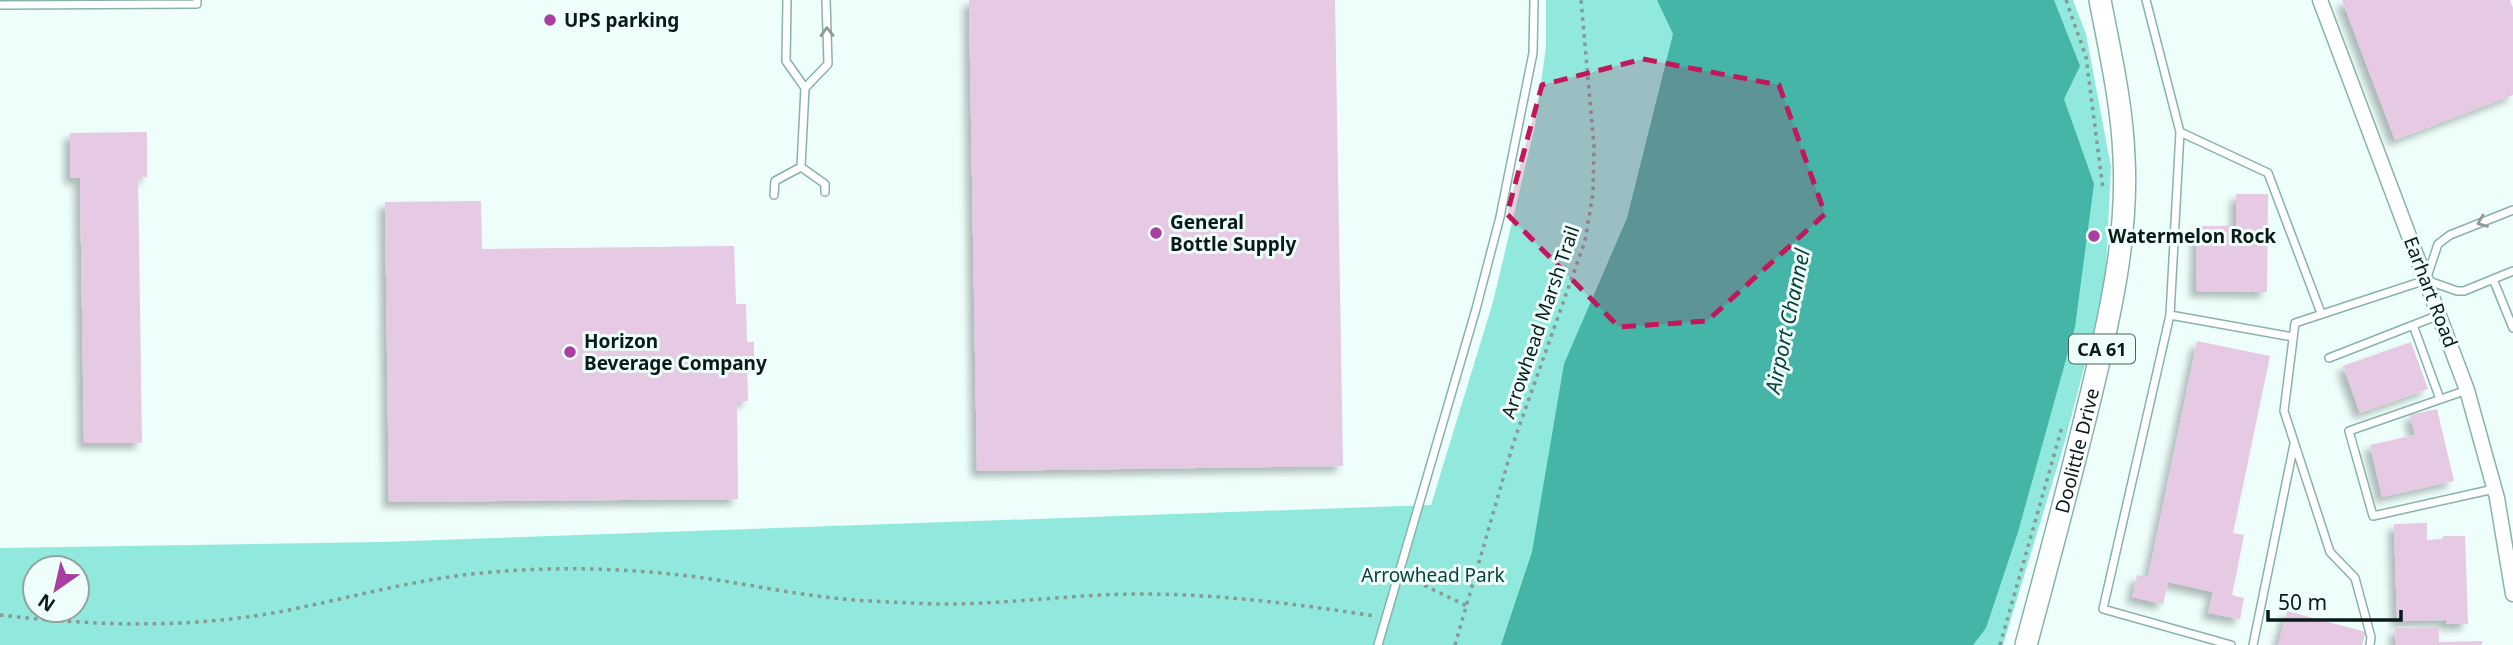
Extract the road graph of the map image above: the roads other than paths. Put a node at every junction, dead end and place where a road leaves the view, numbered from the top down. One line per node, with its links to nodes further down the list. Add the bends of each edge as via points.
1 (197, 0): 10 (lane, via 197,4)
2 (787, 0): 13 (lane, via 786,61)
3 (826, 0): 13 (lane, one-way to 3, via 828,64)
4 (1534, 0): 34 (lane, via 1533,53 1500,217)
5 (2092, 0): 12 (main road, Doolittle Drive / CA 61)
6 (2100, 0): 12 (main road, Doolittle Drive / CA 61)
7 (2146, 0): 14 (lane)
8 (2320, 0): 21 (street, Earhart Road)
9 (57, 2): 10 (lane); 11 (lane)
10 (135, 2)
11 (0, 5)
12 (2109, 46): 35 (main road, Doolittle Drive / CA 61, via 2124,159 2118,266 2081,436)
13 (806, 89): 15 (lane)
14 (2180, 132): 22 (lane, via 2269,173); 23 (lane)
15 (801, 167): 16 (lane, via 825,184); 17 (lane, via 775,181)
16 (825, 192)
17 (774, 195)
18 (2513, 210): 21 (lane, one-way to 21, via 2438,244)
19 (2513, 271): 20 (lane)
20 (2493, 279): 21 (lane, via 2457,291); 26 (lane)
21 (2426, 280): 22 (lane); 24 (street, Earhart Road)
22 (2320, 313): 27 (lane, via 2295,323)
23 (2170, 315): 27 (lane); 36 (lane, via 2103,609)
24 (2440, 315): 25 (lane); 29 (street, Earhart Road)
25 (2413, 325): 28 (lane); 30 (lane)
26 (2513, 328)
27 (2293, 337): 31 (lane, via 2284,411)
28 (2329, 358)
29 (2467, 390): 30 (lane); 32 (street, Earhart Road)
30 (2440, 399): 32 (lane, via 2349,432 2373,516)
31 (2295, 443): 37 (lane); 38 (lane, via 2330,552 2355,578)
32 (2494, 489): 33 (street, Earhart Road)
33 (2513, 594)
34 (1378, 645)
35 (2026, 645)
36 (2231, 645)
37 (2253, 645)
38 (2370, 645)

